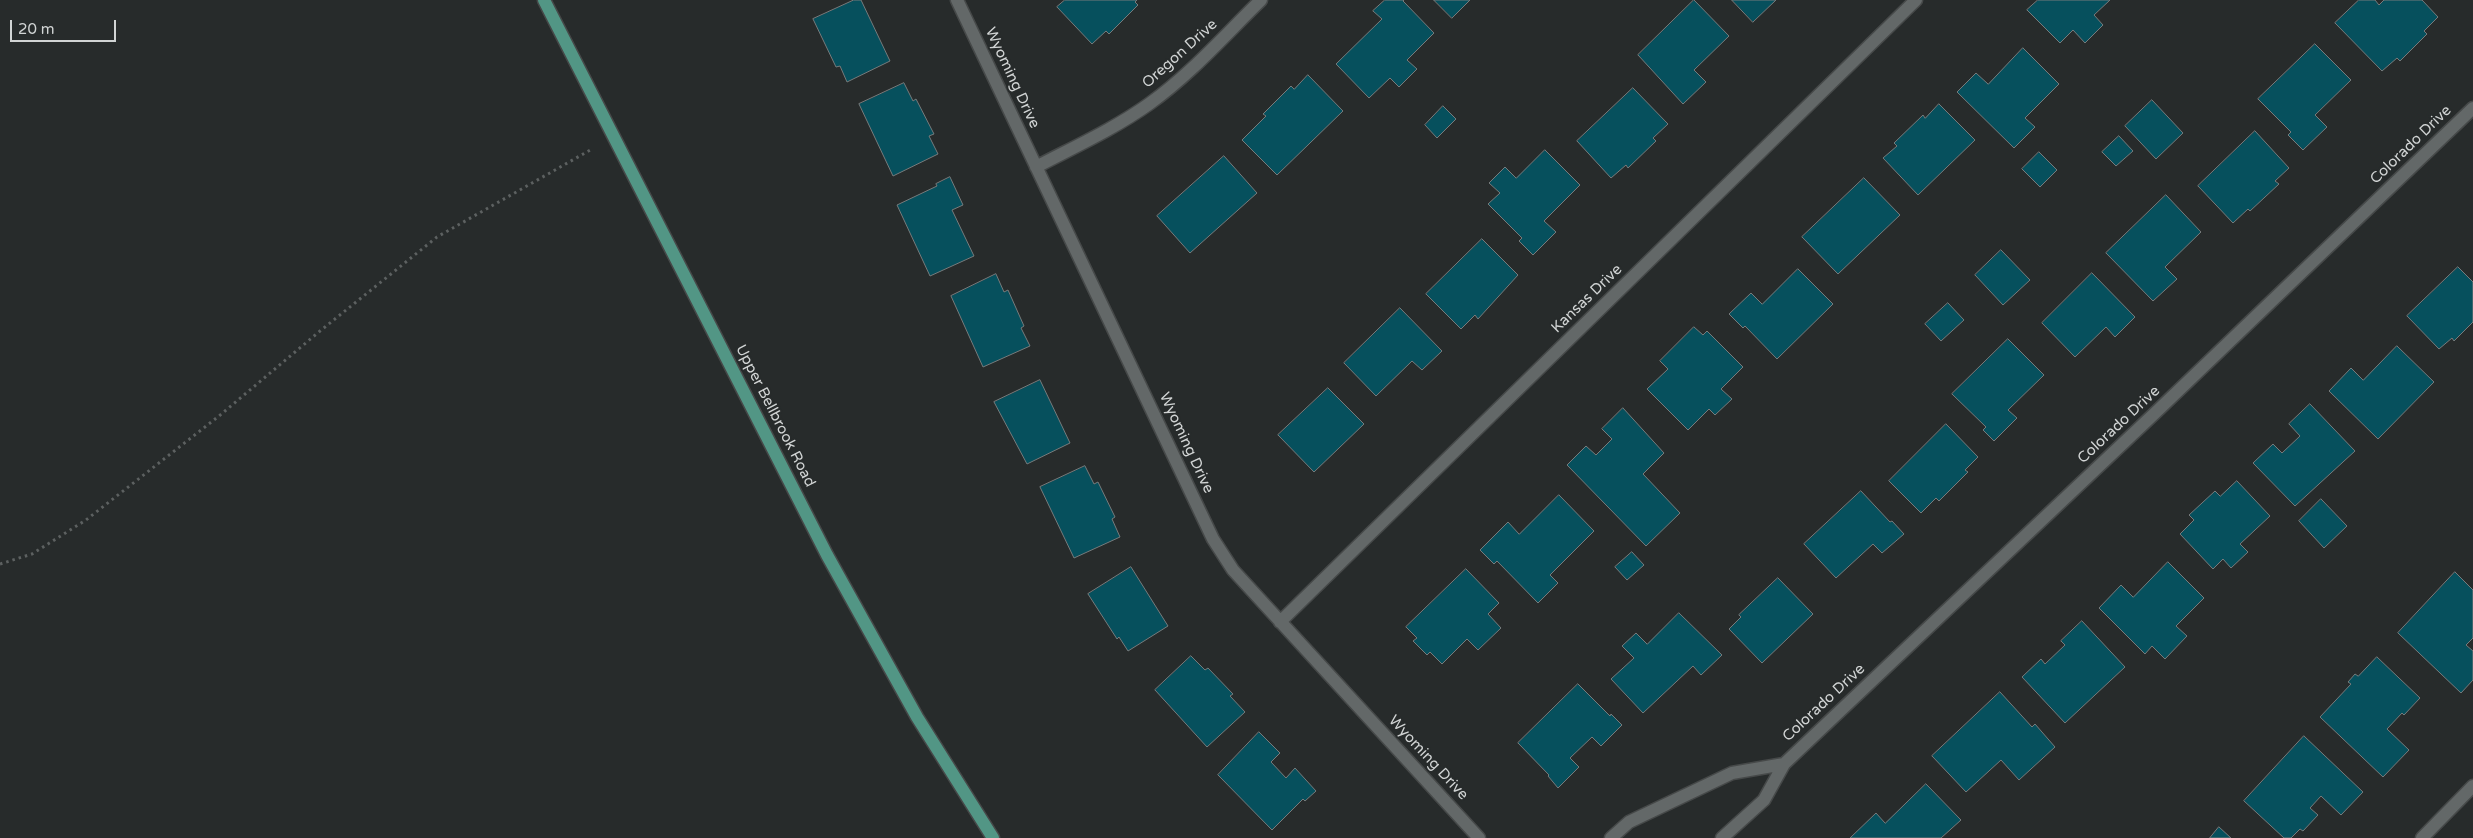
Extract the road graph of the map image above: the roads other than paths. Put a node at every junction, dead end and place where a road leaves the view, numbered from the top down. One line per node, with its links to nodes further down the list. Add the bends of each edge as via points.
1 (544, 0): 10 (main road, Upper Bellbrook Road, via 828,555 917,717)
2 (957, 0): 6 (street, Wyoming Drive)
3 (1261, 0): 6 (street, Oregon Drive, via 1180,80 1149,104 1117,125)
4 (1916, 0): 7 (street, Kansas Drive)
5 (2473, 108): 8 (street, Colorado Drive, via 2162,408)
6 (1036, 166): 7 (street, Wyoming Drive, via 1213,539 1233,570)
7 (1280, 622): 11 (street, Wyoming Drive)
8 (1784, 764): 12 (street, Colorado Drive, via 1732,773 1629,822); 13 (street, Colorado Drive, via 1764,800)
9 (2473, 786): 14 (street)
10 (993, 838)
11 (1479, 838)
12 (1611, 838)
13 (1722, 838)
14 (2422, 838)

